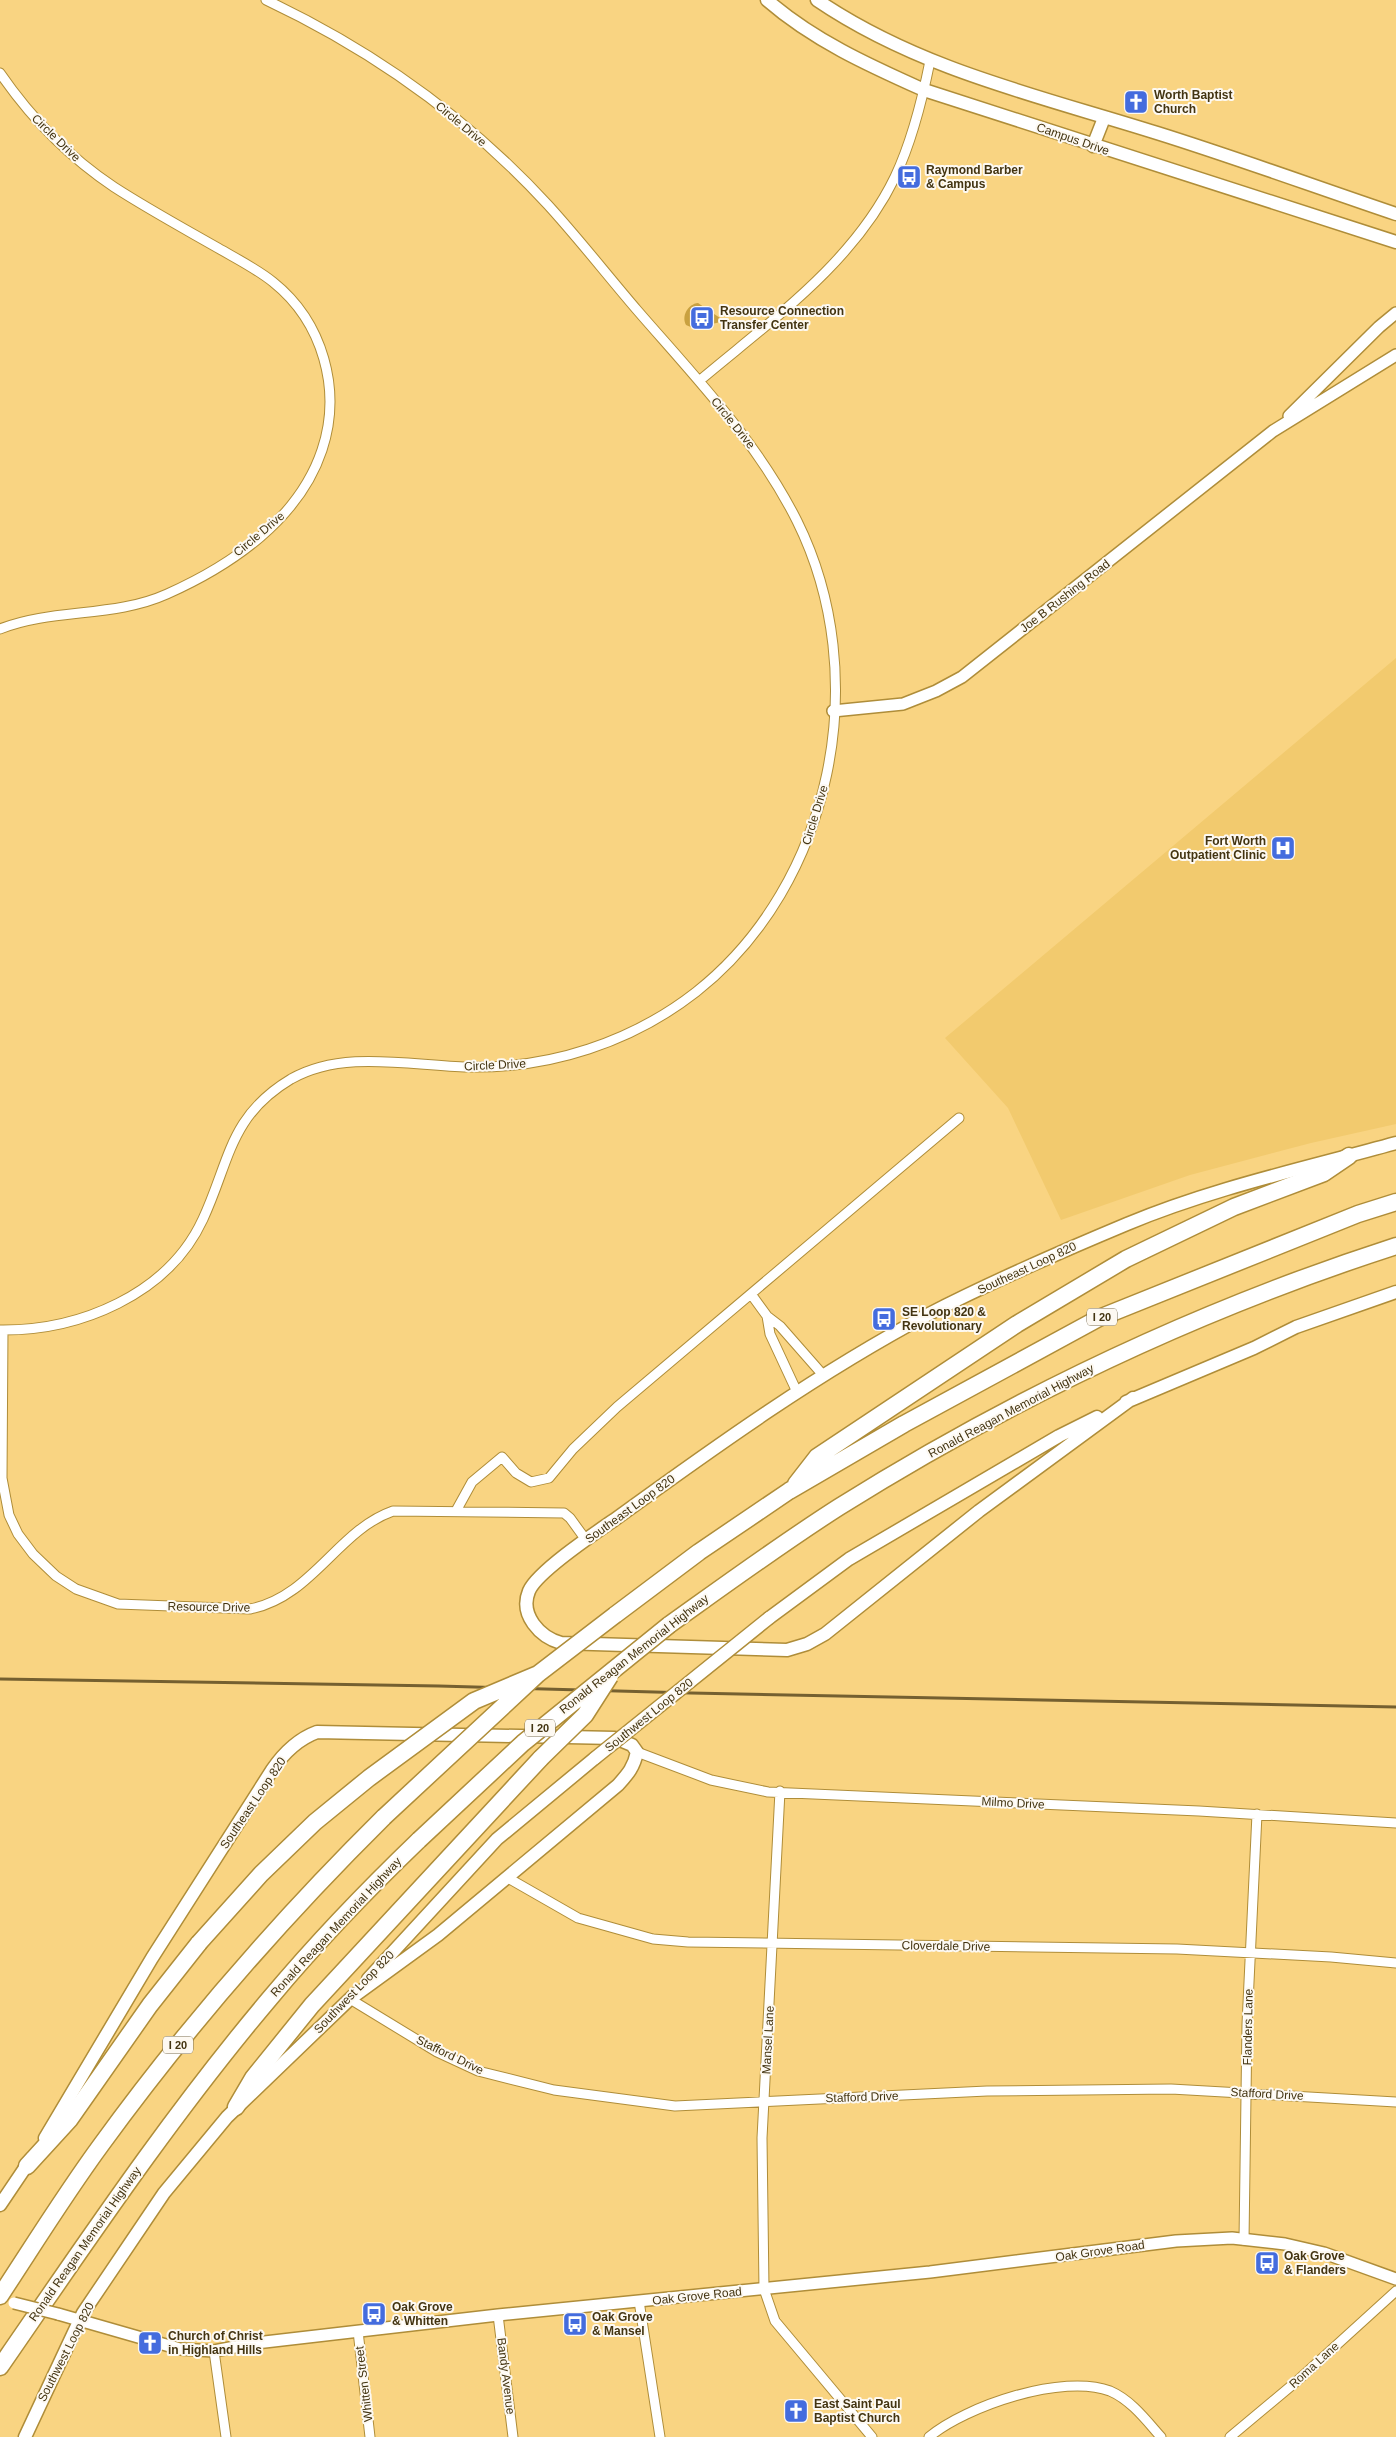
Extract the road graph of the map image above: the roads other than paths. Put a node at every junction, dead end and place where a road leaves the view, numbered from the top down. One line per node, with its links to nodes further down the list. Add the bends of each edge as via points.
1 (266, 0): 13 (street, Circle Drive, via 338,36 389,68 471,131 546,203)
2 (767, 0): 6 (main road, Campus Drive, via 823,41)
3 (817, 0): 4 (main road, via 873,34)
4 (930, 61): 6 (street); 7 (main road)
5 (0, 73): 15 (street, Circle Drive, via 19,101 49,134 81,162 113,186 247,265 274,283 294,303 323,352 329,381 329,418 315,470 298,497 276,522 248,545 189,583 147,602 21,620)
6 (924, 90): 8 (main road, Campus Drive); 13 (street, via 895,178 856,238 809,288)
7 (1104, 118): 8 (main road); 9 (main road, via 1155,132)
8 (1093, 146): 10 (main road, Campus Drive)
9 (1396, 214)
10 (1396, 242)
11 (1396, 313): 14 (street, Joe B Rushing Road)
12 (1396, 355): 14 (street, Joe B Rushing Road)
13 (699, 381): 16 (street, Circle Drive, via 762,458 799,525 815,562 830,623)
14 (1274, 431): 16 (street, Joe B Rushing Road, via 962,677 904,704)
15 (0, 629)
16 (833, 711): 25 (street, Circle Drive, via 826,779 818,812 792,877 760,928 740,952 692,995 638,1029 593,1048 547,1061 472,1068 359,1062 331,1065 296,1076 273,1091 243,1122 233,1139 202,1222 176,1259 155,1278 131,1297 102,1312 68,1323)
17 (959, 1118): 23 (street)
18 (1396, 1142): 19 (main road, Southeast Loop 820)
19 (1349, 1156): 26 (main road, Southeast Loop 820, via 1182,1204 1130,1223 930,1314); 29 (highway, via 1324,1172 1182,1231 1072,1290 817,1457)
20 (1396, 1202): 29 (highway, I 20, via 1358,1214 1099,1318)
21 (1396, 1246): 33 (highway, Ronald Reagan Memorial Highway / I 20, bridge, via 1281,1286 1146,1343 972,1429 768,1554)
22 (1396, 1292): 28 (main road, Southeast Loop 820, via 1296,1327)
23 (751, 1294): 24 (street); 30 (street, via 618,1408 573,1449 549,1478 531,1482 516,1474 502,1457 472,1482)
24 (766, 1316): 26 (street, via 780,1326); 27 (street, via 770,1334)
25 (2, 1330): 30 (street, Resource Drive, via 2,1478 9,1515 33,1554 56,1576 96,1598 118,1604 250,1609 267,1606 292,1591 380,1516 393,1511)
26 (823, 1375): 27 (main road, Southeast Loop 820)
27 (797, 1392): 31 (main road, Southeast Loop 820)
28 (1133, 1398): 31 (main road, Southeast Loop 820, via 980,1510 825,1634 786,1650 575,1645 548,1639 530,1617 526,1604 528,1592 534,1582); 32 (main road, Southeast Loop 820, via 1059,1436 849,1559)
29 (789, 1491): 34 (highway, I 20, bridge, via 699,1552)
30 (456, 1512): 31 (street, Resource Drive, via 564,1513)
31 (586, 1540)
32 (768, 1618): 43 (main road, Southwest Loop 820, bridge, via 497,1838)
33 (617, 1665): 47 (highway, bridge, via 585,1715 541,1758 312,2005 252,2078); 60 (highway, Ronald Reagan Memorial Highway / I 20, bridge, via 523,1743 419,1840 270,1998 152,2149)
34 (538, 1674): 48 (highway, bridge, via 474,1701 368,1778 261,1874 199,1943 150,2005 70,2119); 54 (highway, I 20, bridge, via 384,1817 294,1909 166,2058 100,2147)
35 (636, 1752): 36 (street, Milmo Drive, via 711,1780 751,1789); 39 (main road, via 631,1772 618,1785); 48 (main road, Southeast Loop 820, via 632,1745 615,1738 317,1732 308,1736 279,1760 152,1958 66,2106)
36 (780, 1791): 37 (street, Milmo Drive); 40 (street, Mansel Lane)
37 (1257, 1814): 38 (street, Milmo Drive); 41 (street, Flanders Lane)
38 (1396, 1824)
39 (508, 1878): 40 (street, Cloverdale Drive, via 578,1918 653,1938); 43 (main road, via 438,1935)
40 (773, 1944): 41 (street, Cloverdale Drive, via 1177,1949); 45 (street, Mansel Lane)
41 (1250, 1953): 42 (street, Cloverdale Drive); 44 (street, Flanders Lane)
42 (1396, 1963)
43 (350, 1999): 45 (street, Stafford Drive, via 437,2052 478,2071 514,2081 554,2090 675,2106); 47 (main road, Southwest Loop 820)
44 (1246, 2093): 45 (street, Stafford Drive, via 1171,2089 987,2091); 46 (street, Stafford Drive); 50 (street, Flanders Lane)
45 (765, 2101): 52 (street, Mansel Lane, via 762,2148)
46 (1396, 2102)
47 (236, 2107): 57 (main road, Southwest Loop 820, via 164,2193)
48 (27, 2166): 49 (main road, Southeast Loop 820)
49 (0, 2206)
50 (1244, 2240): 51 (street, Oak Grove Road, via 1285,2244 1324,2253); 52 (street, Oak Grove Road, via 1176,2241 958,2269)
51 (1396, 2279)
52 (764, 2289): 55 (street, Oak Grove Road); 66 (street, Mansel Lane, via 775,2322)
53 (1396, 2291): 69 (street, Roma Lane, via 1298,2381)
54 (0, 2297): 57 (street, Oak Grove Road, bridge)
55 (639, 2301): 56 (street, Oak Grove Road); 65 (street)
56 (498, 2315): 58 (street, Oak Grove Road); 64 (street, Bandy Avenue)
57 (80, 2319): 59 (street, Oak Grove Road, via 180,2349); 61 (main road, Southwest Loop 820)
58 (358, 2331): 59 (street, Oak Grove Road); 63 (street, Whitten Street)
59 (214, 2351): 62 (street)
60 (0, 2367)
61 (25, 2437)
62 (226, 2437)
63 (370, 2437)
64 (514, 2437)
65 (660, 2437)
66 (872, 2437)
67 (929, 2437): 68 (street, via 951,2421 995,2402 1033,2392 1072,2387 1108,2390 1119,2396)
68 (1161, 2437)
69 (1230, 2437)

